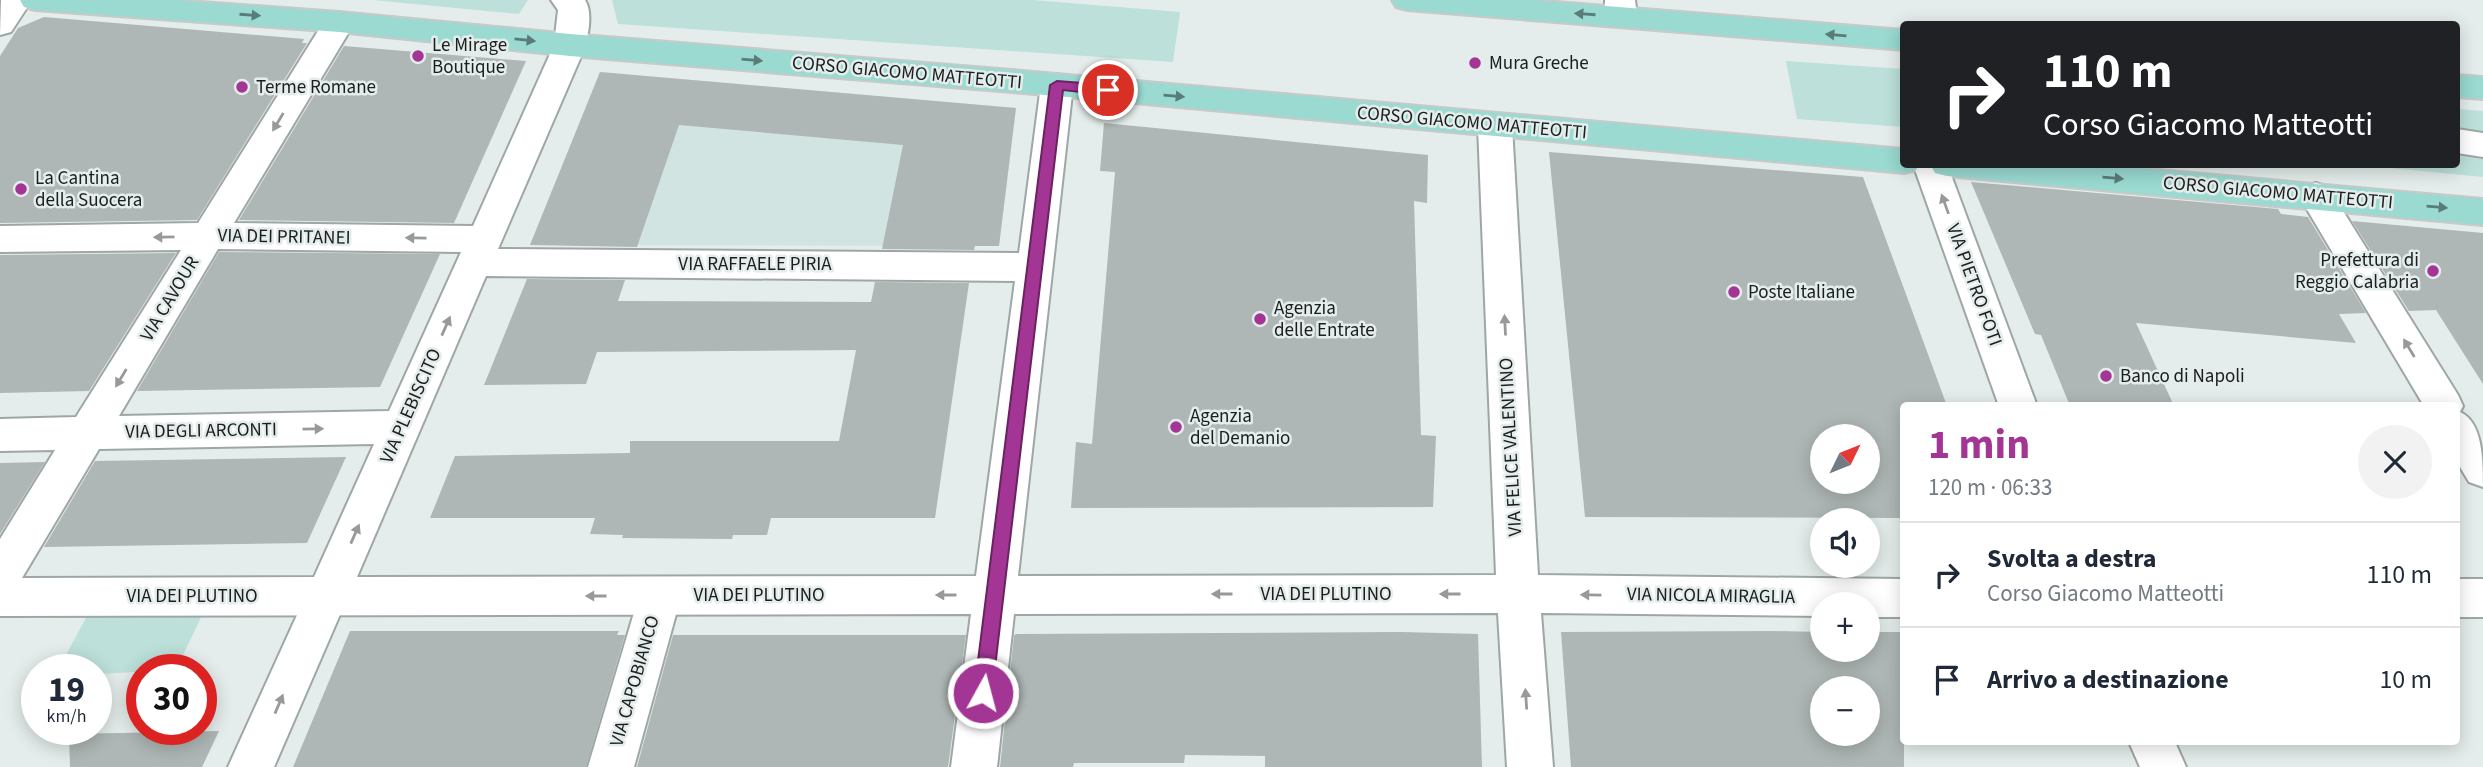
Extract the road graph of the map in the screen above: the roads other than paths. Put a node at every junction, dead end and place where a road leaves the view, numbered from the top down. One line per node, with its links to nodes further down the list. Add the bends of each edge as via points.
1 (17, 0): 7 (street)
2 (35, 0): 6 (main road, CORSO GIACOMO MATTEOTTI, one-way to 6)
3 (566, 0): 9 (street, VIA PLEBISCITO, via 574,6)
4 (1407, 0): 5 (main road, one-way to 4)
5 (1621, 8): 8 (main road, one-way to 5)
6 (339, 22): 9 (main road, CORSO GIACOMO MATTEOTTI, one-way to 9); 21 (street, VIA CAVOUR, one-way to 21)
7 (0, 25)
8 (1900, 40)
9 (570, 45): 10 (main road, CORSO GIACOMO MATTEOTTI, one-way to 10); 23 (street, VIA PLEBISCITO)
10 (1057, 85): 13 (main road, CORSO GIACOMO MATTEOTTI, one-way to 13); 24 (street)
11 (2460, 86): 12 (main road)
12 (2483, 88)
13 (1495, 126): 16 (main road, CORSO GIACOMO MATTEOTTI); 33 (street, VIA FELICE VALENTINO, one-way to 13)
14 (2460, 141): 15 (street)
15 (2483, 145)
16 (1900, 161)
17 (1931, 168): 25 (street, VIA PIETRO FOTI, one-way to 17)
18 (1993, 168): 19 (main road, CORSO GIACOMO MATTEOTTI, one-way to 19)
19 (2316, 196): 20 (main road, CORSO GIACOMO MATTEOTTI, one-way to 20); 26 (street, one-way to 19)
20 (2483, 212)
21 (208, 236): 22 (street, VIA DEI PRITANEI, one-way to 22); 23 (street, VIA DEI PRITANEI, one-way to 21); 29 (street, VIA CAVOUR, one-way to 29)
22 (0, 239)
23 (479, 251): 24 (street, VIA RAFFAELE PIRIA); 27 (street, VIA PLEBISCITO, one-way to 23)
24 (1035, 267): 34 (street)
25 (2017, 402)
26 (2442, 402)
27 (401, 427): 29 (street, VIA DEGLI ARCONTI, one-way to 27); 35 (street, VIA PLEBISCITO, one-way to 27)
28 (2460, 432): 31 (street)
29 (87, 433): 30 (street, VIA DEGLI ARCONTI); 32 (street, VIA CAVOUR)
30 (0, 435)
31 (2483, 470)
32 (0, 576)
33 (1518, 594): 34 (street, VIA DEI PLUTINO, one-way to 34); 38 (street, VIA NICOLA MIRAGLIA, one-way to 33); 45 (street, VIA FELICE VALENTINO, one-way to 33)
34 (995, 595): 36 (street, VIA DEI PLUTINO, one-way to 36); 44 (street)
35 (327, 596): 36 (street, VIA DEI PLUTINO, one-way to 35); 37 (street, VIA DEI PLUTINO); 42 (street, VIA PLEBISCITO, one-way to 35)
36 (660, 596): 43 (street, VIA CAPOBIANCO)
37 (0, 597)
38 (1900, 598)
39 (2460, 598): 40 (street)
40 (2483, 598)
41 (2153, 745): 46 (street)
42 (251, 767)
43 (611, 767)
44 (974, 767)
45 (1530, 767)
46 (2163, 767)

